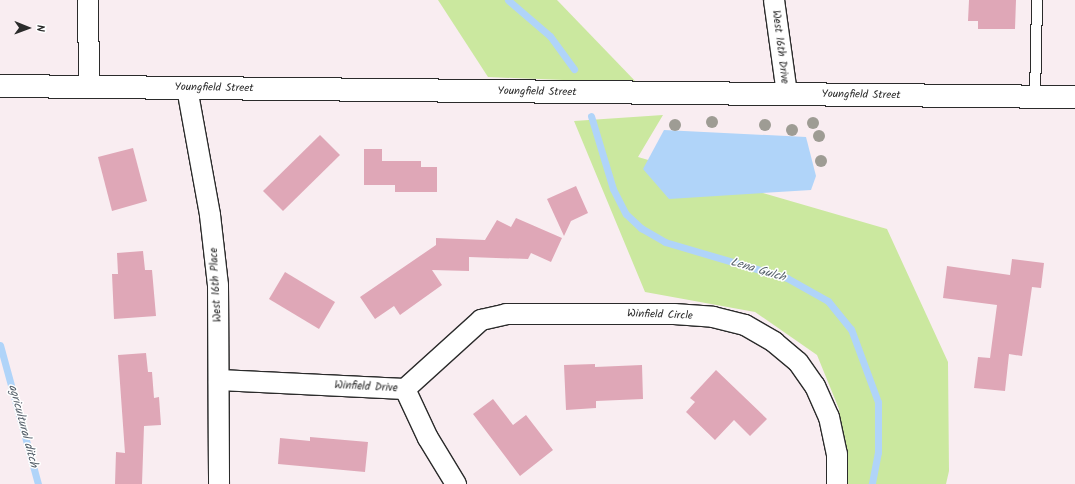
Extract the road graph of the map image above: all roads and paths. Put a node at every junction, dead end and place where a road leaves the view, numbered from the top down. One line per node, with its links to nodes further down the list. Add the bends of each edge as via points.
1 (88, 0): 5 (street)
2 (774, 0): 7 (street, West 16th Drive)
3 (1037, 0): 8 (lane)
4 (0, 86): 5 (street, Youngfield Street)
5 (89, 87): 6 (street, Youngfield Street)
6 (187, 88): 7 (street, Youngfield Street); 10 (street, West 16th Place, via 210,214 218,285)
7 (787, 94): 8 (street, Youngfield Street)
8 (1034, 96): 9 (street, Youngfield Street)
9 (1075, 97)
10 (219, 380): 11 (street, Winfield Drive); 12 (street, West 16th Place)
11 (405, 389): 13 (street, Winfield Drive, via 428,438); 14 (street, Winfield Circle, via 482,320 506,314 650,314 713,317 745,325 774,342 798,362 815,386 829,417 837,454)
12 (219, 484)
13 (456, 484)
14 (837, 484)

